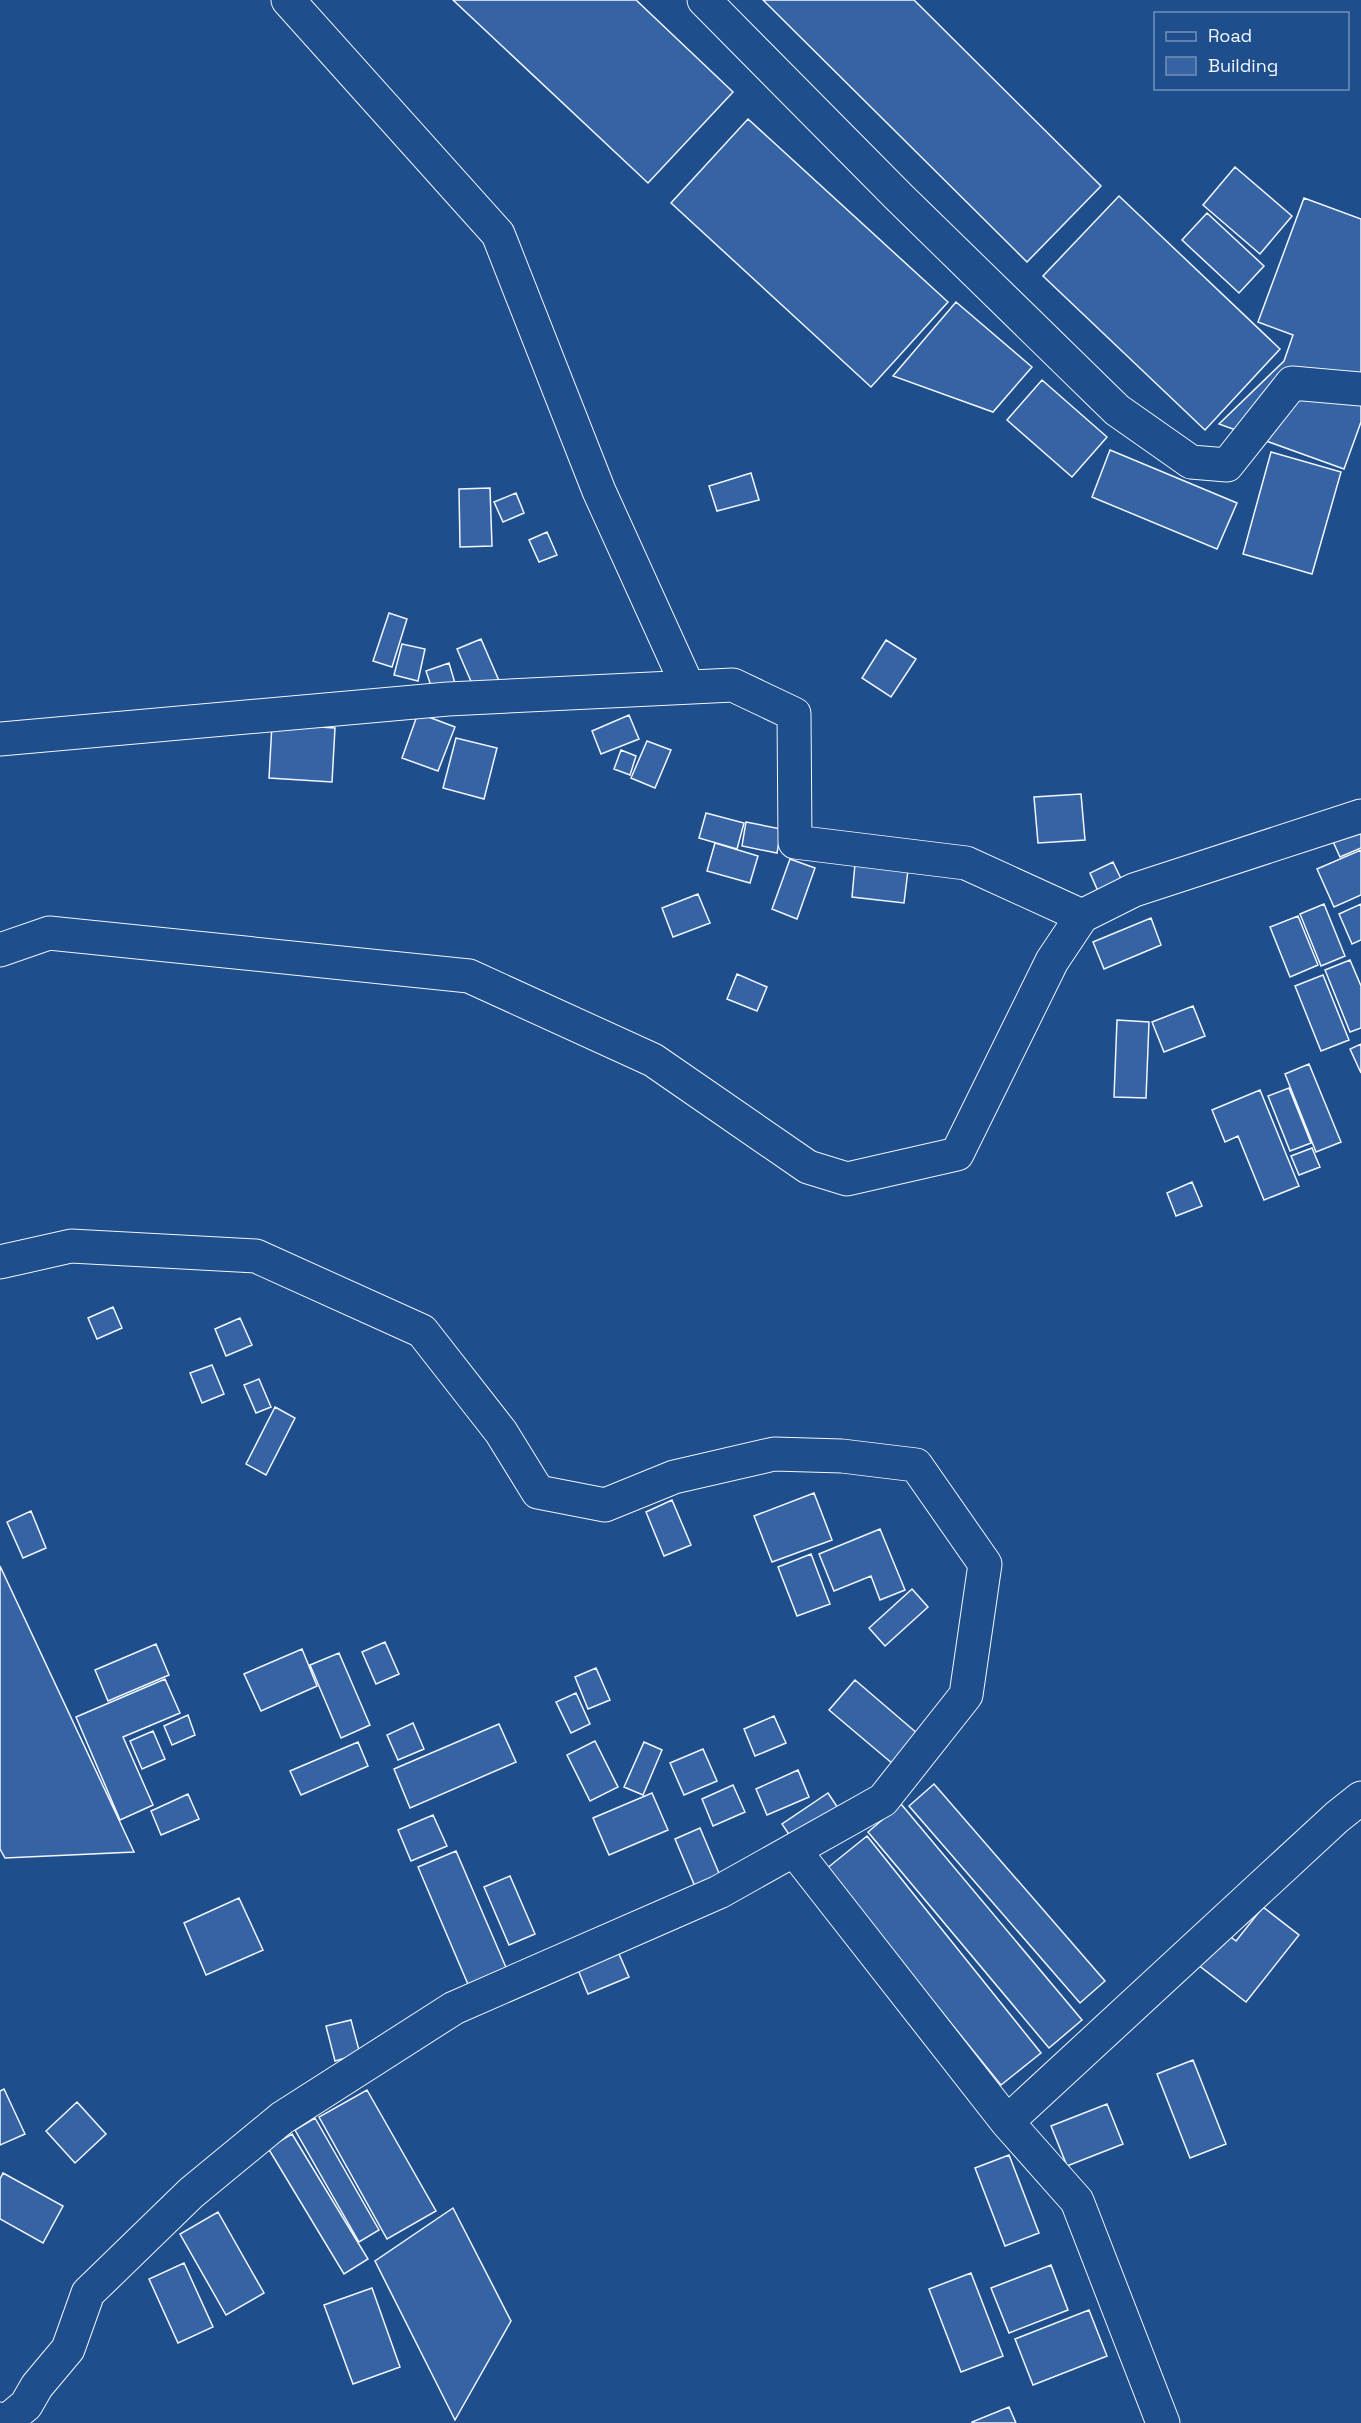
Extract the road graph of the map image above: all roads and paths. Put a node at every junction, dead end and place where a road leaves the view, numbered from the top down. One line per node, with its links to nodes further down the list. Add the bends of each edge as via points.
1 (288, 0): 4 (street, via 498,234 599,491)
2 (704, 0): 3 (street, via 1117,410 1191,462 1227,465 1292,383)
3 (1361, 389)
4 (688, 687): 5 (street, via 448,699); 7 (street, via 732,685 794,714 795,842 966,863)
5 (0, 739)
6 (1361, 816): 7 (street, via 1134,890)
7 (1082, 916): 8 (street, via 1052,961 957,1154 847,1179 808,1167 653,1060 469,976 49,933)
8 (0, 950)
9 (0, 1262): 11 (street, via 71,1246 256,1256 422,1330 501,1432 538,1492 605,1505 674,1477 774,1454 842,1456 916,1465 985,1564 966,1695 883,1800)
10 (1361, 1798): 12 (street)
11 (794, 1850): 12 (street); 13 (street, via 719,1892 454,2008 282,2118 191,2193 88,2293 68,2349 26,2405 8,2420)
12 (1007, 2122): 14 (street, via 1077,2201)
13 (0, 2419)
14 (1163, 2423)

